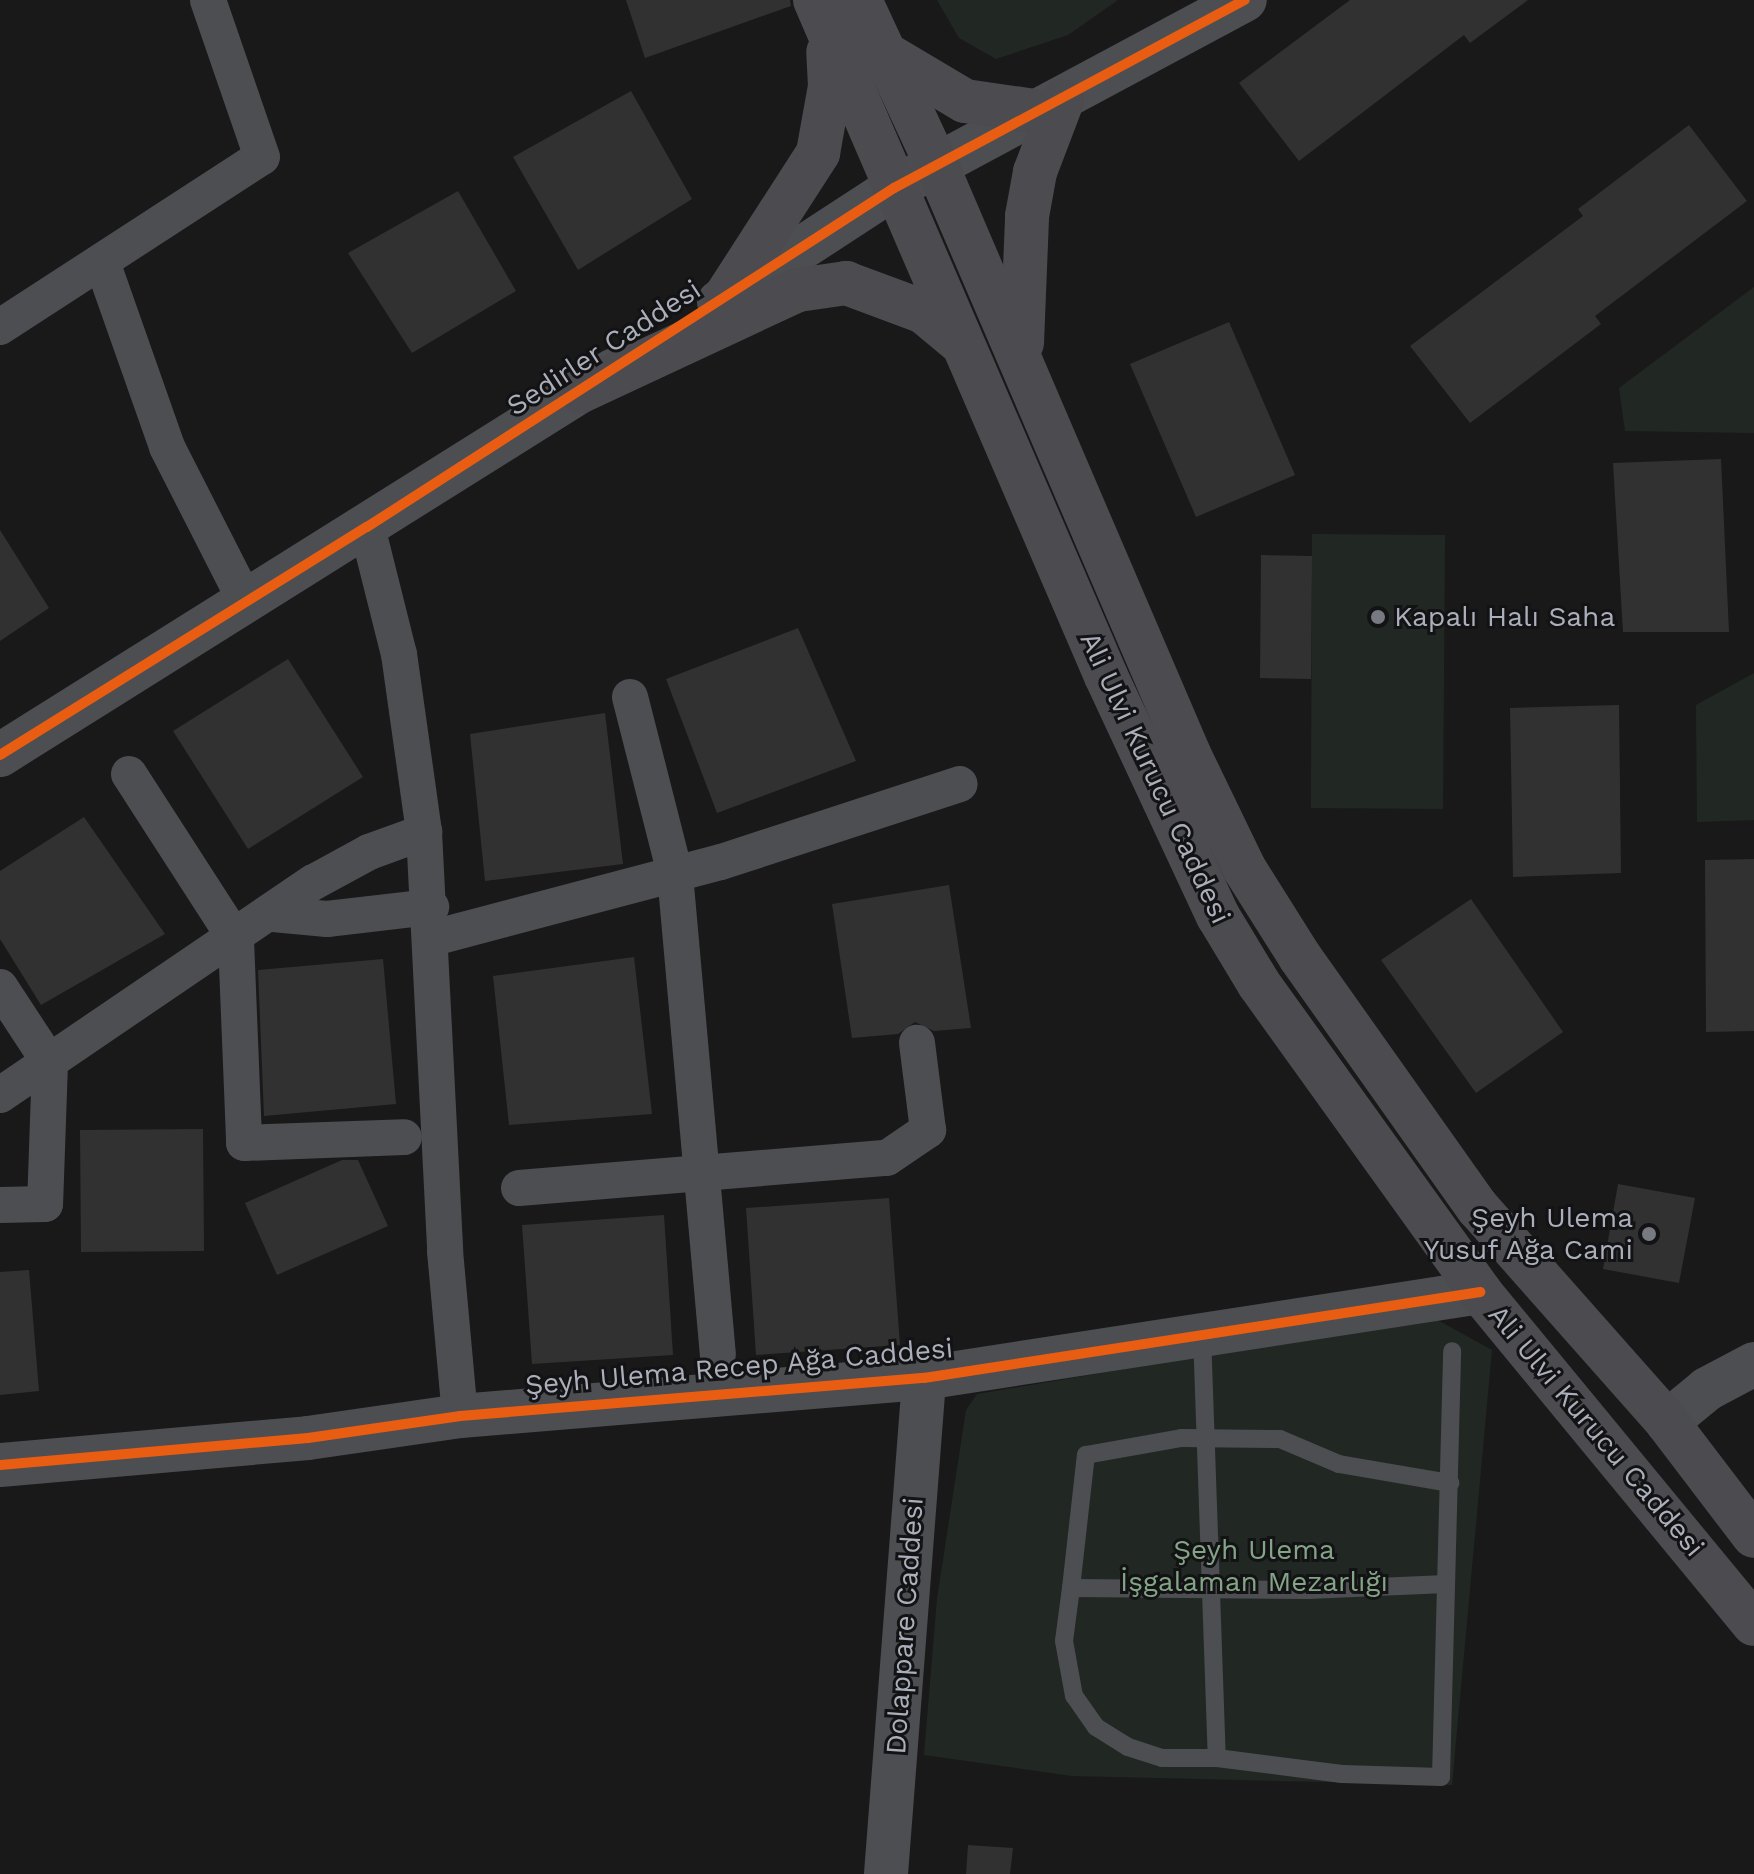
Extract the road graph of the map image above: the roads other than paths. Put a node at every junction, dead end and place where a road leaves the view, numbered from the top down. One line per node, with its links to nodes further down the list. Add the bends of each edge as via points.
1 (208, 0): 9 (street, via 262,157)
2 (860, 0): 5 (main road, Ali Ulvi Kurucu Caddesi)
3 (1245, 0): 6 (street, Sedirler Caddesi)
4 (821, 17): 8 (main road, Ali Ulvi Kurucu Caddesi); 10 (main road, via 830,86 818,153)
5 (884, 53): 6 (main road, via 965,101); 7 (main road, Ali Ulvi Kurucu Caddesi)
6 (1051, 107): 7 (street, Sedirler Caddesi); 13 (main road, via 1027,216 1021,272)
7 (937, 166): 8 (street, Sedirler Caddesi); 13 (main road, Ali Ulvi Kurucu Caddesi)
8 (894, 188): 10 (street, Sedirler Caddesi); 12 (main road, Ali Ulvi Kurucu Caddesi)
9 (102, 262): 11 (street); 16 (street, via 167,447)
10 (724, 299): 14 (street, Sedirler Caddesi)
11 (0, 327)
12 (962, 344): 14 (main road, via 924,312 846,283 798,290); 34 (main road, Ali Ulvi Kurucu Caddesi, via 1167,815 1218,916 1259,984)
13 (1022, 366): 41 (main road, Ali Ulvi Kurucu Caddesi, via 1189,754 1244,868 1300,957 1478,1208)
14 (581, 391): 15 (street, Sedirler Caddesi)
15 (367, 527): 16 (street, Sedirler Caddesi); 21 (street, via 399,654)
16 (245, 600): 18 (street, Sedirler Caddesi)
17 (630, 697): 22 (street)
18 (0, 755)
19 (129, 774): 25 (street)
20 (960, 784): 22 (street)
21 (424, 832): 23 (street, via 369,852 314,882); 24 (street)
22 (675, 874): 24 (street); 31 (street)
23 (273, 914): 24 (street); 25 (street)
24 (432, 922): 40 (street, via 445,1251)
25 (236, 940): 28 (street); 30 (street, via 244,1143)
26 (0, 987): 28 (street)
27 (917, 1043): 31 (street, via 928,1130 887,1158)
28 (50, 1063): 29 (street); 33 (street, via 45,1204)
29 (0, 1095)
30 (404, 1137)
31 (702, 1173): 32 (street); 37 (street)
32 (519, 1188)
33 (0, 1205)
34 (1480, 1292): 35 (street, Şeyh Ulema Recep Ağa Caddesi); 49 (main road, Ali Ulvi Kurucu Caddesi)
35 (1202, 1334): 39 (street, Şeyh Ulema Recep Ağa Caddesi); 42 (lane)
36 (1452, 1351): 44 (lane)
37 (718, 1354)
38 (1754, 1364): 41 (street, via 1707,1389)
39 (924, 1378): 40 (street, Şeyh Ulema Recep Ağa Caddesi); 51 (street, Dolappare Caddesi)
40 (460, 1416): 43 (street, Şeyh Ulema Recep Ağa Caddesi, via 308,1438)
41 (1667, 1422): 45 (main road, Ali Ulvi Kurucu Caddesi)
42 (1208, 1437): 44 (lane, via 1280,1439 1339,1464); 47 (lane, via 1086,1455); 48 (lane)
43 (0, 1465)
44 (1450, 1483): 46 (lane)
45 (1754, 1536)
46 (1446, 1584): 48 (lane); 50 (lane, via 1441,1777 1342,1774)
47 (1071, 1588): 48 (lane); 50 (lane, via 1064,1641 1074,1696 1096,1727 1128,1747 1162,1758)
48 (1212, 1590): 50 (lane)
49 (1754, 1624)
50 (1217, 1758)
51 (886, 1874)

